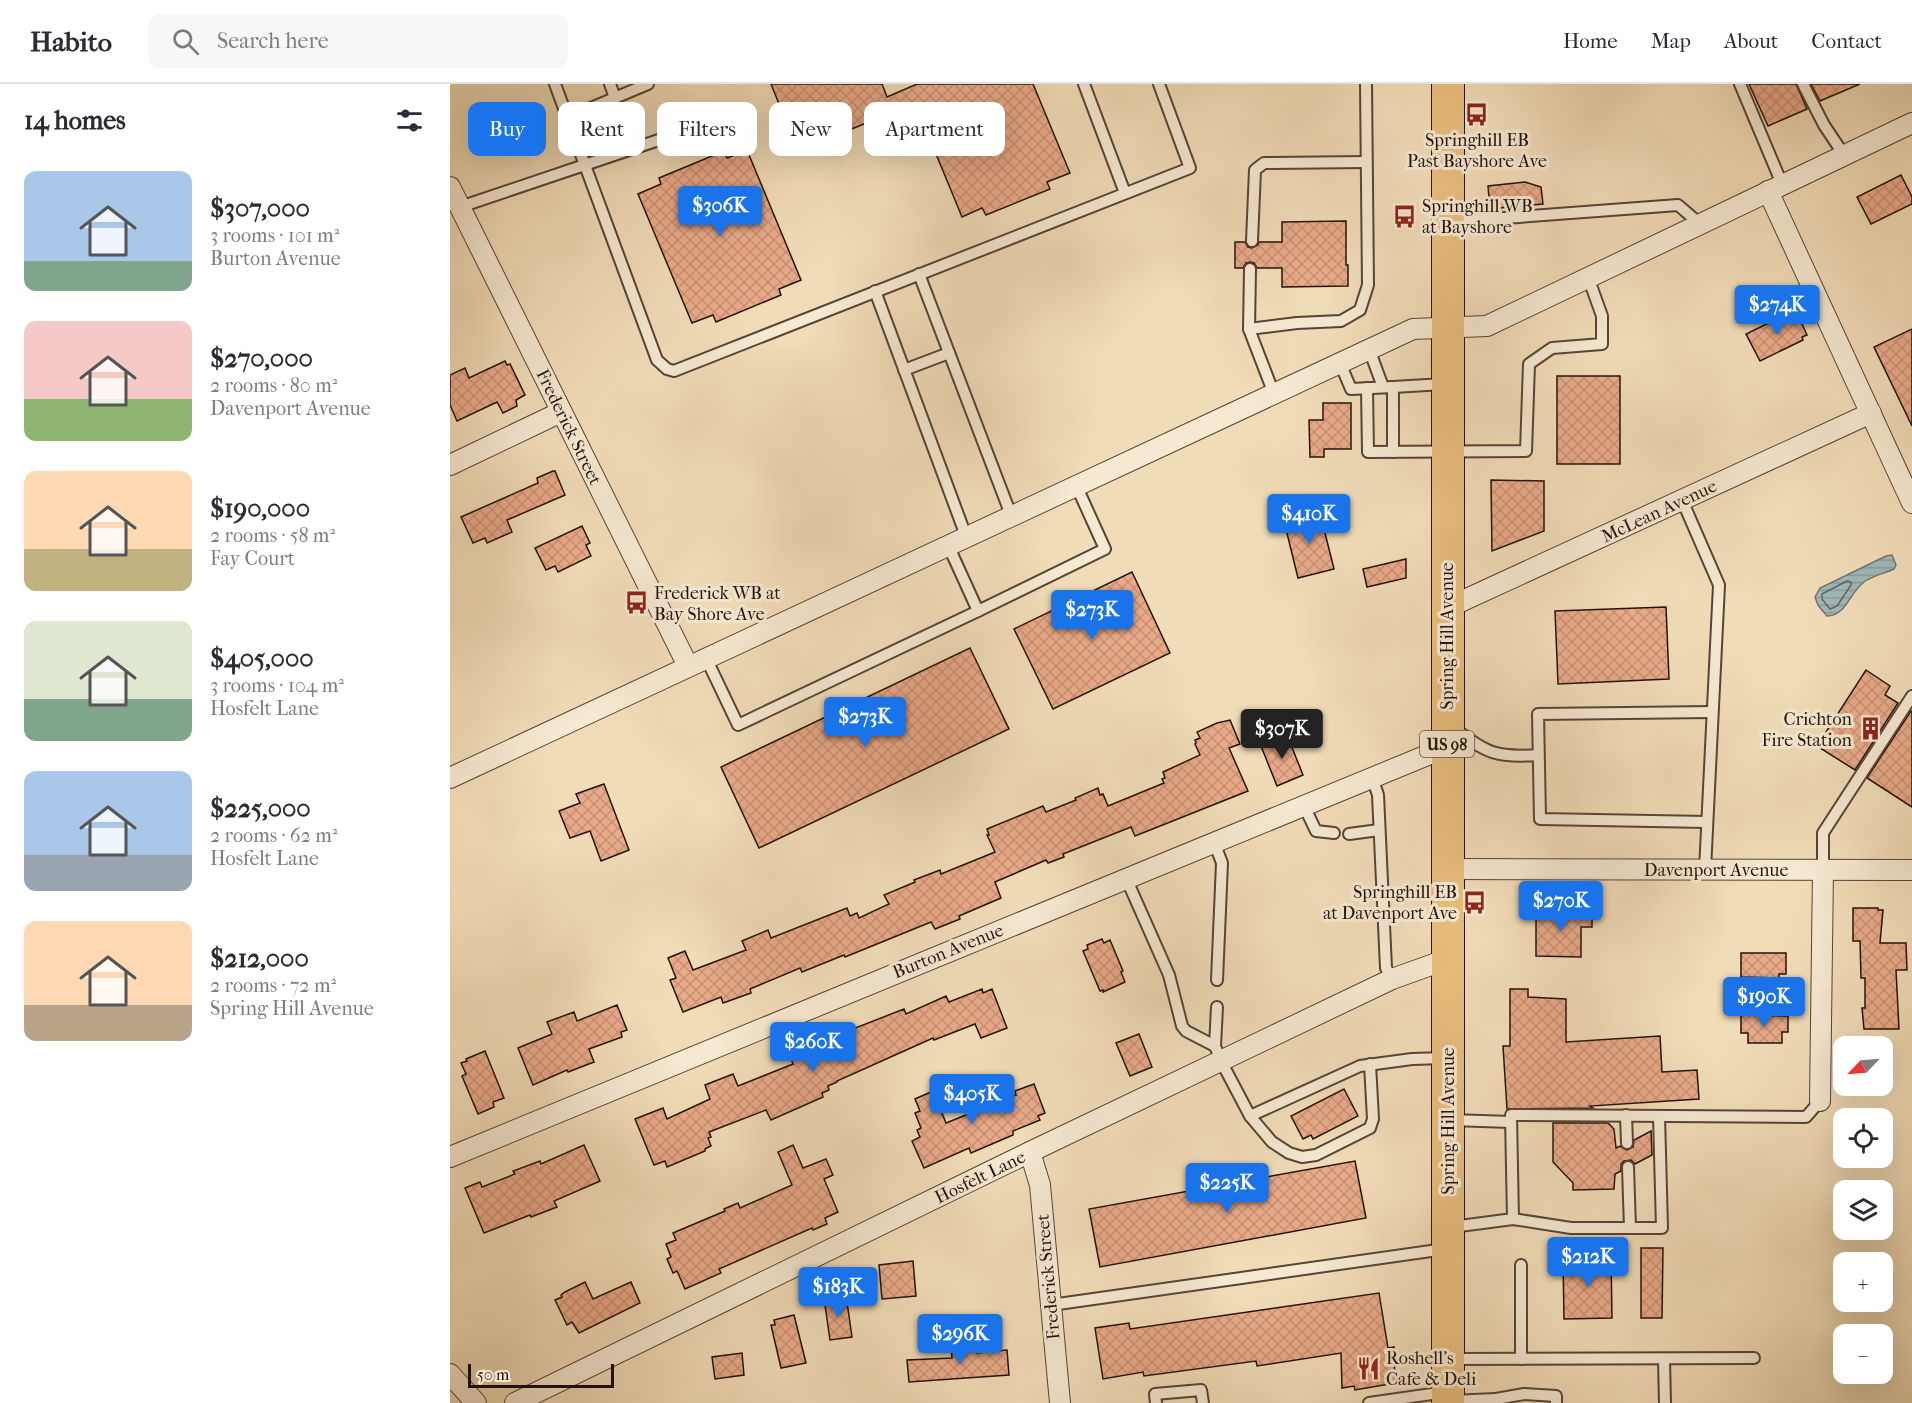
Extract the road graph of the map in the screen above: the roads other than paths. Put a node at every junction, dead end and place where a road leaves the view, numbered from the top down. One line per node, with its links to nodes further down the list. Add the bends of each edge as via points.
1 (555, 84): 11 (lane)
2 (610, 84): 10 (lane)
3 (648, 84): 10 (lane)
4 (1084, 84): 21 (lane)
5 (1159, 84): 21 (lane, via 1190,168)
6 (1366, 84): 17 (lane)
7 (1448, 84): 23 (main road, Spring Hill Avenue / US 98)
8 (1740, 84): 20 (lane)
9 (1803, 84): 15 (lane)
10 (615, 98): 12 (lane)
11 (561, 102)
12 (605, 102)
13 (1912, 123): 15 (street)
14 (657, 140): 18 (lane)
15 (1844, 155): 20 (street)
16 (581, 156): 18 (lane)
17 (1366, 162): 25 (lane, via 1264,163 1255,170); 31 (lane, via 1368,285 1360,310 1341,321)
18 (584, 165): 22 (lane); 29 (lane, via 657,360 666,369 674,371)
19 (450, 187): 22 (street, Frederick Street)
20 (1775, 187): 24 (street); 41 (street)
21 (1125, 194): 27 (lane)
22 (460, 207): 40 (street, Frederick Street)
23 (1448, 222): 24 (lane, via 1678,205); 30 (main road, Spring Hill Avenue / US 98)
24 (1700, 224): 28 (street)
25 (1252, 241)
26 (1250, 269): 31 (lane)
27 (920, 274): 29 (lane); 33 (lane)
28 (1588, 277): 30 (street, via 1487,326); 43 (lane, via 1602,316 1602,344 1552,348 1529,364 1526,451)
29 (876, 291): 35 (lane)
30 (1448, 326): 32 (street, via 1413,329); 36 (main road, Spring Hill Avenue / US 98)
31 (1249, 329): 39 (lane)
32 (1370, 349): 34 (street); 37 (lane)
33 (949, 353): 35 (lane); 48 (lane)
34 (1340, 363): 38 (lane, via 1351,389); 39 (street)
35 (904, 370): 49 (lane)
36 (1448, 384): 37 (lane); 43 (main road, Spring Hill Avenue / US 98)
37 (1388, 387): 38 (lane); 42 (lane)
38 (1367, 388): 42 (lane, via 1368,452)
39 (1274, 394): 45 (street)
40 (561, 412): 44 (street); 53 (street, Frederick Street)
41 (1871, 413): 46 (street, McLean Avenue); 47 (street)
42 (1394, 452): 43 (lane)
43 (1447, 452): 51 (main road, Spring Hill Avenue / US 98)
44 (450, 465)
45 (1076, 485): 48 (street); 52 (lane, via 1105,549)
46 (1682, 500): 51 (street, McLean Avenue); 55 (lane, via 1719,585)
47 (1912, 502)
48 (1011, 515): 49 (street)
49 (966, 536): 50 (street)
50 (948, 545): 52 (lane); 53 (street)
51 (1447, 608): 56 (main road, Spring Hill Avenue / US 98)
52 (978, 611): 53 (lane, via 738,725)
53 (697, 662): 59 (street)
54 (1912, 696): 68 (lane, via 1823,833)
55 (1712, 712): 57 (lane, via 1538,714); 61 (lane)
56 (1447, 735): 57 (lane, via 1492,753); 58 (street, Burton Avenue); 66 (main road, Spring Hill Avenue / US 98)
57 (1538, 754): 61 (lane, via 1540,819)
58 (1372, 777): 60 (street, Burton Avenue); 62 (lane, via 1378,795)
59 (450, 778)
60 (1304, 806): 63 (lane, via 1316,831); 65 (street, Burton Avenue)
61 (1707, 822): 67 (lane)
62 (1379, 830): 64 (lane); 72 (lane, via 1386,968)
63 (1334, 833)
64 (1349, 834)
65 (1214, 842): 70 (street, Burton Avenue); 73 (lane, via 1222,863)
66 (1448, 869): 67 (street, Davenport Avenue); 71 (main road, Spring Hill Avenue / US 98)
67 (1705, 870): 68 (street, Davenport Avenue)
68 (1823, 870): 69 (street, Davenport Avenue); 78 (street)
69 (1912, 870)
70 (1126, 878): 75 (lane, via 1169,975 1182,1026); 86 (street, Burton Avenue)
71 (1448, 959): 72 (street, Hosfelt Lane); 76 (main road, Spring Hill Avenue / US 98)
72 (1392, 979): 75 (street, Hosfelt Lane)
73 (1217, 980)
74 (1216, 1007): 75 (lane)
75 (1218, 1054): 79 (lane); 85 (street, Hosfelt Lane)
76 (1448, 1058): 77 (lane); 82 (main road, Spring Hill Avenue / US 98)
77 (1370, 1064): 79 (lane); 79 (lane, via 1370,1128 1316,1155 1302,1157 1289,1153 1272,1142)
78 (1820, 1101): 81 (lane, via 1806,1117)
79 (1250, 1116)
80 (1626, 1116): 81 (lane); 83 (lane, via 1510,1115); 84 (lane)
81 (1659, 1116): 89 (lane, via 1662,1228)
82 (1448, 1119): 83 (lane); 90 (main road, Spring Hill Avenue / US 98)
83 (1511, 1122): 88 (lane)
84 (1627, 1143)
85 (1030, 1152): 92 (street, Frederick Street, via 1040,1185); 102 (street, Hosfelt Lane)
86 (450, 1157)
87 (1628, 1167): 89 (lane)
88 (1513, 1219): 89 (lane, via 1571,1228); 90 (lane)
89 (1630, 1228)
90 (1448, 1238): 92 (lane); 94 (main road, Spring Hill Avenue / US 98)
91 (1521, 1265): 95 (lane)
92 (1051, 1305): 103 (street, Frederick Street)
93 (1754, 1358): 96 (lane)
94 (1448, 1359): 95 (lane); 98 (main road, Spring Hill Avenue / US 98)
95 (1521, 1359): 96 (lane)
96 (1664, 1359): 108 (lane)
97 (450, 1374): 101 (street)
98 (1448, 1399): 99 (lane); 100 (lane)
99 (1398, 1401): 106 (lane)
100 (1496, 1401): 107 (lane, via 1524,1394 1556,1396)
101 (476, 1403)
102 (515, 1403)
103 (1060, 1403)
104 (1156, 1403): 105 (lane, via 1155,1394 1201,1390)
105 (1203, 1403)
106 (1369, 1403)
107 (1556, 1403)
108 (1665, 1403)

